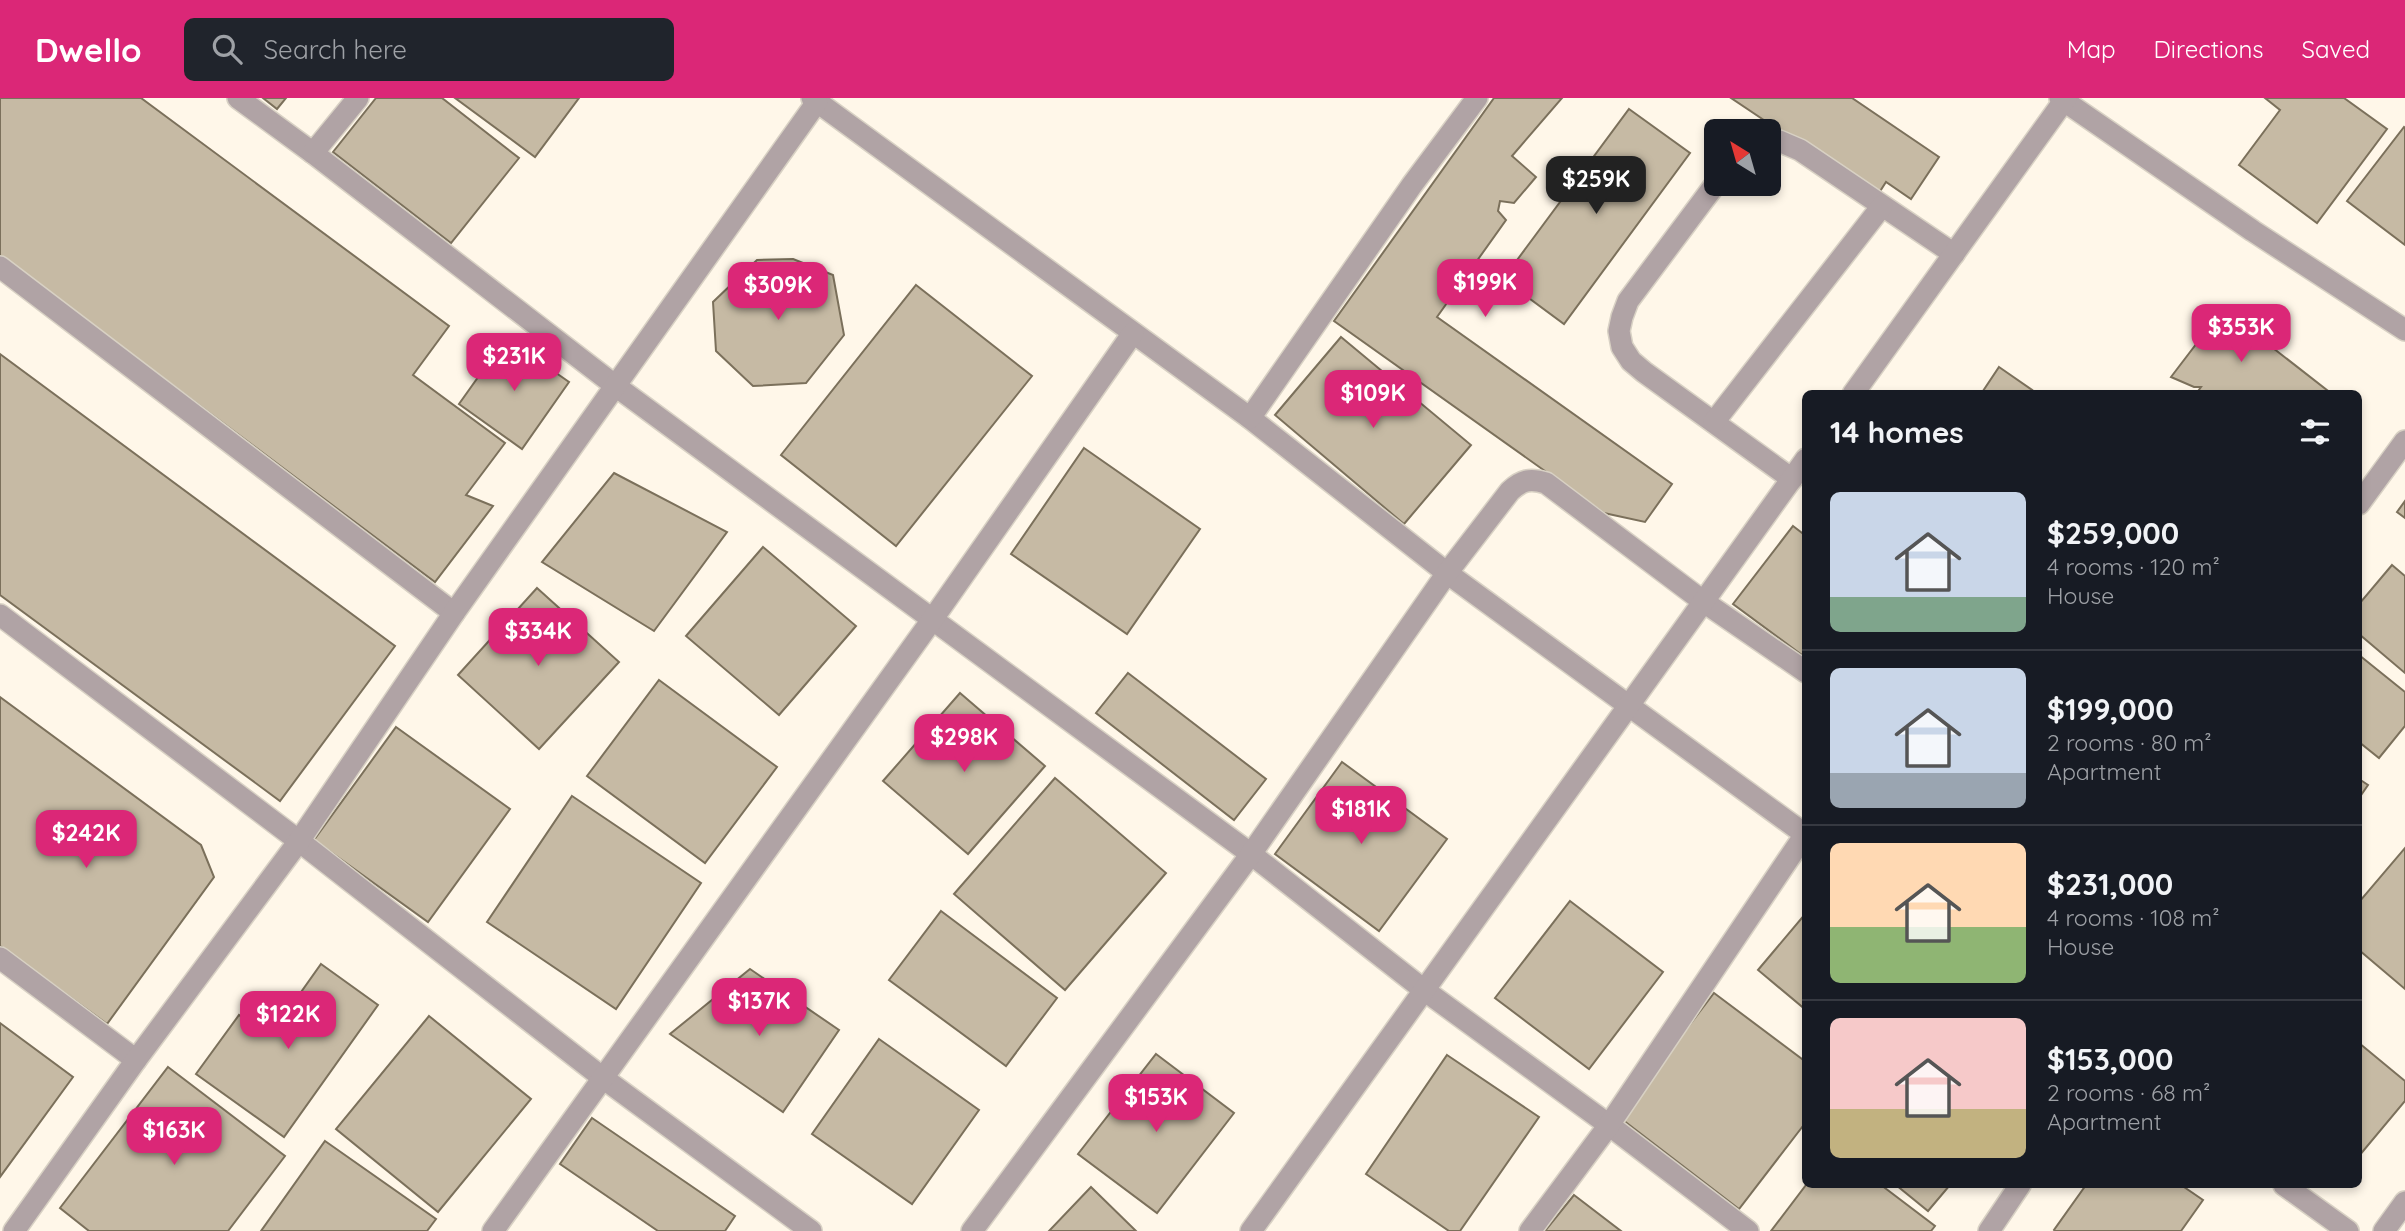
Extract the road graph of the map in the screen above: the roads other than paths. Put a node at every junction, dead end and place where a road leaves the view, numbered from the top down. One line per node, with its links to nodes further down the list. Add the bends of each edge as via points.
1 (238, 98): 7 (street)
2 (358, 98): 7 (street)
3 (1477, 98): 16 (street)
4 (2063, 99): 10 (street); 12 (street)
5 (814, 100): 13 (street); 14 (street)
6 (1782, 142): 9 (street)
7 (313, 153): 14 (street)
8 (1707, 196): 17 (street, via 1628,301 1619,331 1631,361)
9 (1882, 206): 10 (street); 17 (street)
10 (1954, 254): 15 (street)
11 (0, 267): 24 (street)
12 (2405, 330)
13 (1133, 333): 16 (street); 26 (street)
14 (617, 387): 24 (street); 26 (street)
15 (1856, 390)
16 (1250, 418): 22 (street)
17 (1714, 422): 20 (street)
18 (2405, 441): 21 (street)
19 (1802, 464): 20 (street)
20 (1792, 478): 23 (street)
21 (2362, 500)
22 (1447, 573): 23 (street, via 1510,491 1521,481 1535,480 1546,483); 28 (street); 32 (street)
23 (1704, 602): 27 (street); 28 (street)
24 (454, 613): 31 (street)
25 (0, 615): 31 (street)
26 (932, 620): 32 (street); 36 (street)
27 (1802, 669)
28 (1628, 707): 29 (street); 34 (street)
29 (1802, 831)
30 (1802, 840): 37 (street)
31 (299, 841): 35 (street); 36 (street)
32 (1251, 854): 34 (street); 44 (street)
33 (0, 958): 35 (street)
34 (1424, 990): 37 (street); 45 (street)
35 (136, 1060): 41 (street)
36 (603, 1078): 42 (street); 43 (street)
37 (1609, 1125): 46 (street); 47 (street)
38 (2018, 1188): 48 (street)
39 (2288, 1188): 49 (street)
40 (2405, 1202): 50 (street)
41 (14, 1231)
42 (493, 1231)
43 (811, 1231)
44 (972, 1231)
45 (1251, 1231)
46 (1530, 1231)
47 (1748, 1231)
48 (1989, 1231)
49 (2348, 1231)
50 (2384, 1231)

